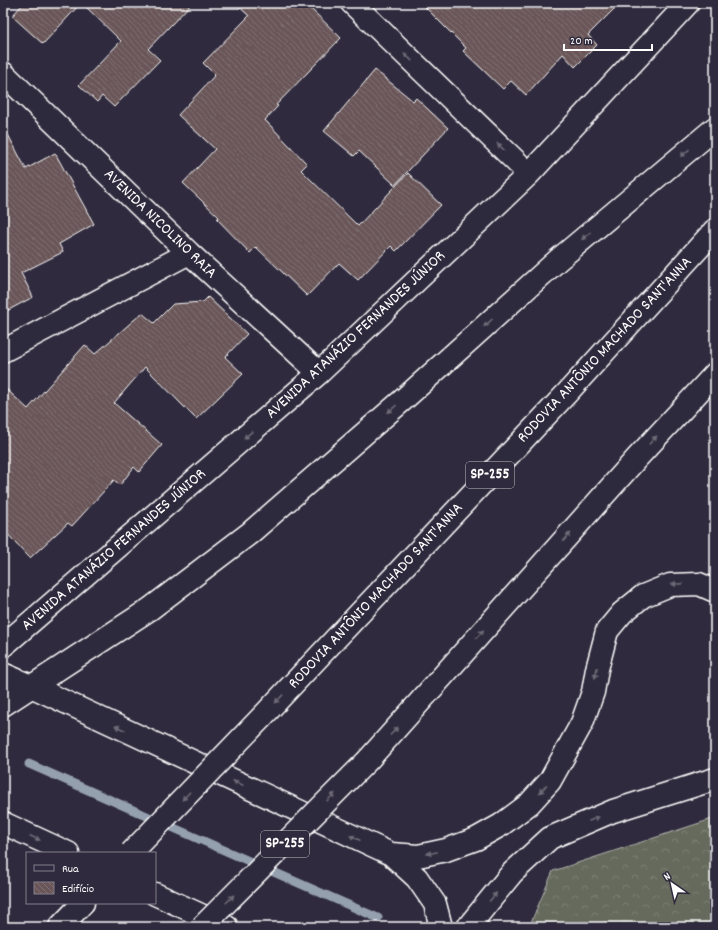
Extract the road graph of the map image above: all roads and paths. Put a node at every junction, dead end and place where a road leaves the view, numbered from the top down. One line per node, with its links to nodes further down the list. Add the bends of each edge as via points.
1 (352, 3): 5 (main road, one-way to 1)
2 (688, 3): 5 (main road, AVENIDA ATANÁZIO FERNANDES JÚNIOR)
3 (3, 73): 7 (main road, AVENIDA NICOLINO RAIA)
4 (715, 128): 14 (main road, one-way to 14, via 558,260 250,533 150,609)
5 (529, 174): 9 (main road, AVENIDA ATANÁZIO FERNANDES JÚNIOR)
6 (715, 230): 19 (main road, RODOVIA ANTÔNIO MACHADO SANT'ANNA / SP-255, one-way to 19, bridge, via 567,393)
7 (189, 253): 8 (main road); 9 (main road, AVENIDA NICOLINO RAIA)
8 (3, 351)
9 (319, 372): 12 (main road, AVENIDA ATANÁZIO FERNANDES JÚNIOR, one-way to 12)
10 (715, 374): 24 (main road, SP-255, one-way to 10, bridge, via 368,760)
11 (715, 591): 20 (main road, one-way to 20, via 699,584 670,585 643,596 622,613 607,631 582,723 550,781 529,804 501,825 476,839 446,850 418,856)
12 (3, 646)
13 (3, 674): 14 (main road)
14 (31, 686): 15 (main road); 20 (main road, one-way to 14)
15 (3, 705)
16 (715, 779): 27 (main road, one-way to 16, via 512,873 550,838 613,811)
17 (3, 823): 18 (main road, one-way to 18)
18 (66, 852)
19 (132, 852)
20 (391, 854): 26 (main road, via 417,878 435,904)
21 (156, 894): 25 (main road)
22 (82, 904): 23 (main road)
23 (60, 927)
24 (202, 927)
25 (227, 927)
26 (441, 927)
27 (468, 927)

